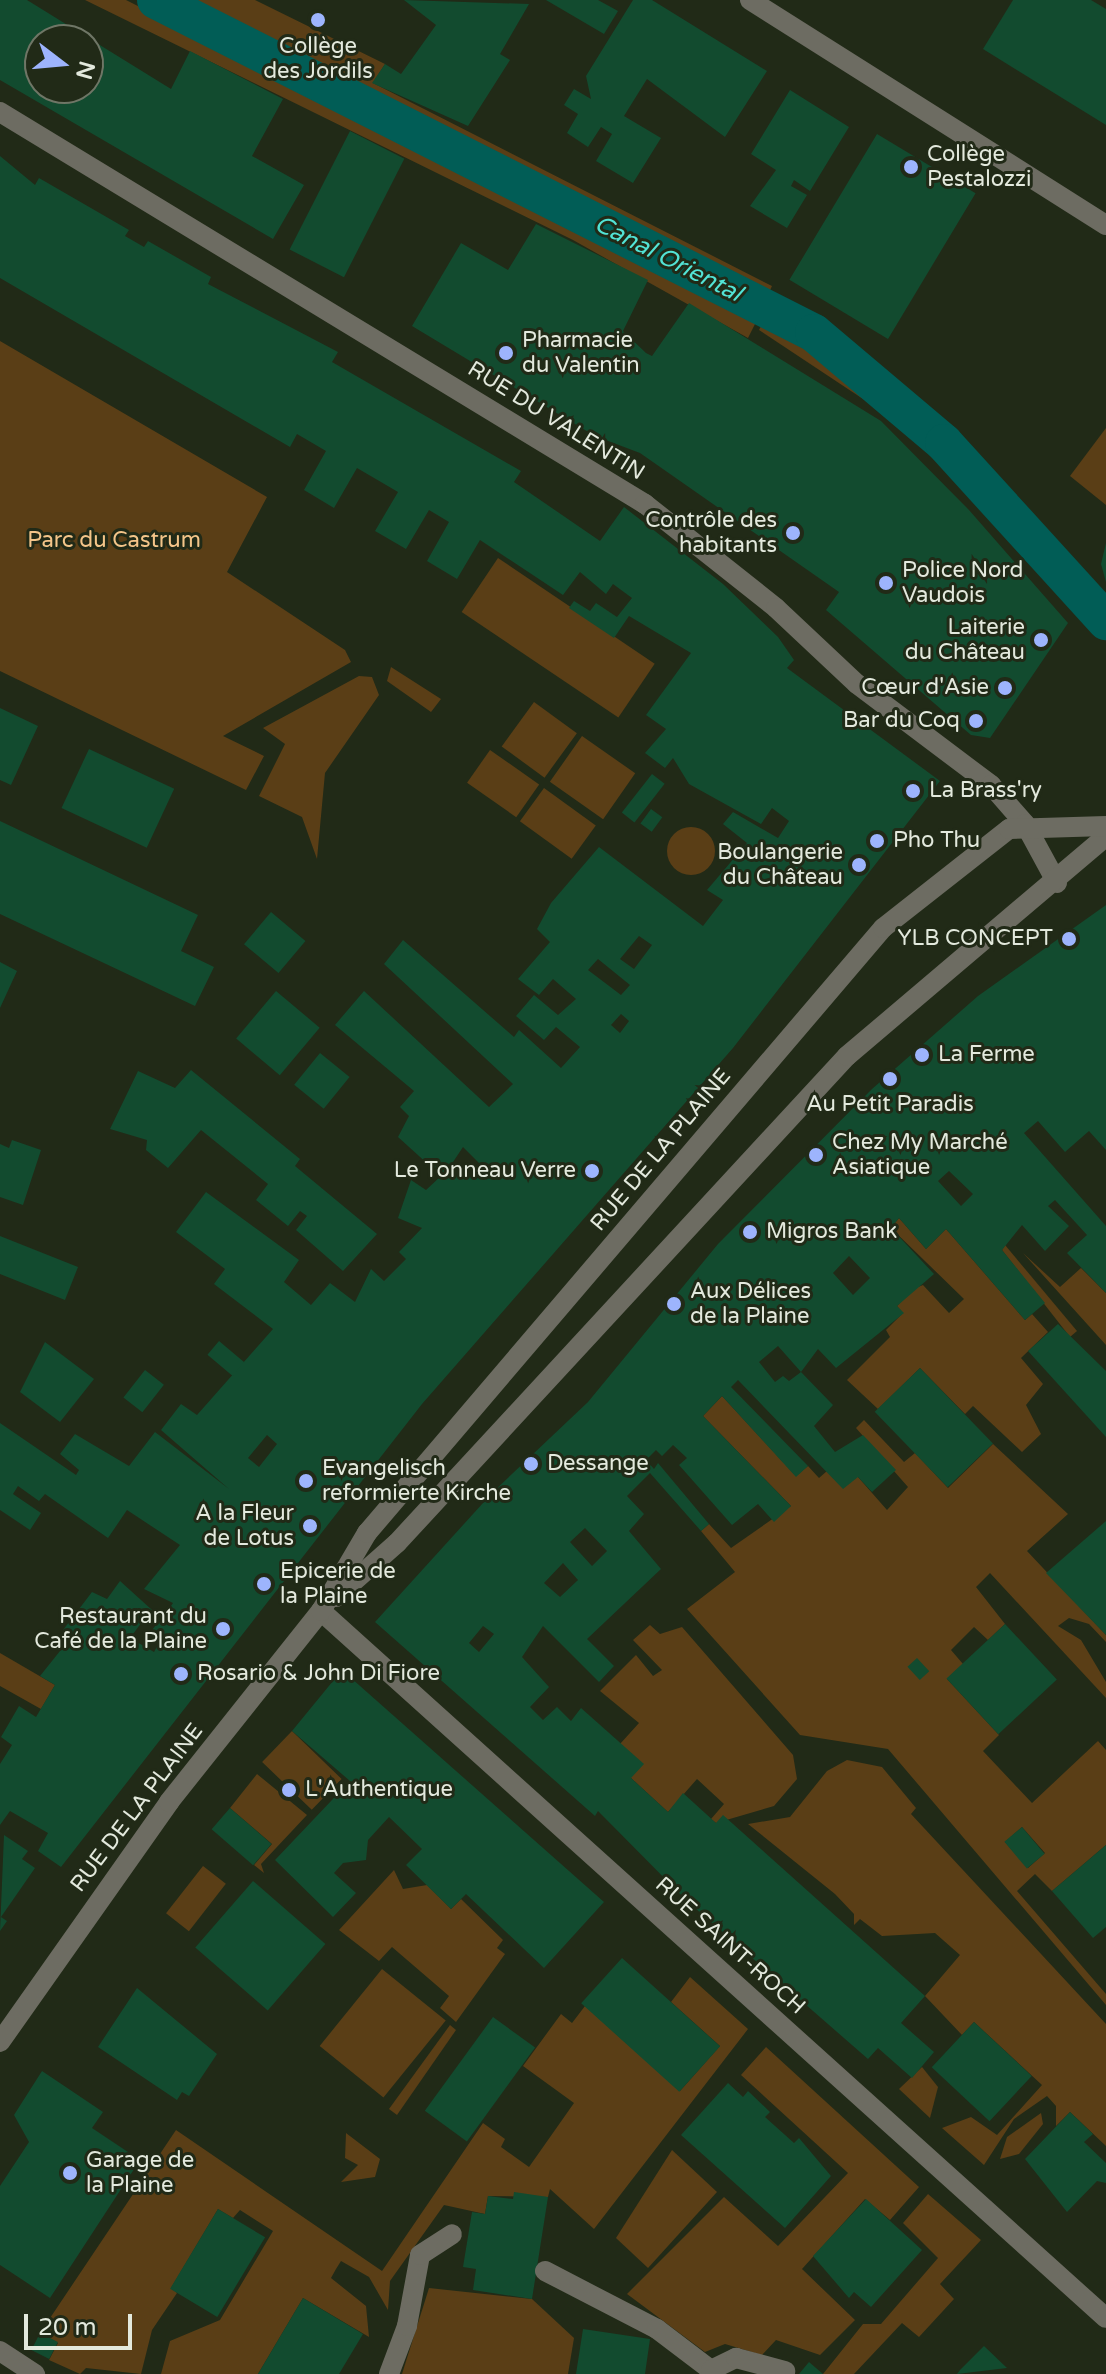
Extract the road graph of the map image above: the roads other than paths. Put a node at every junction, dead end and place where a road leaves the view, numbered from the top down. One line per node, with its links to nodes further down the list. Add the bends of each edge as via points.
1 (750, 0): 3 (street)
2 (0, 112): 4 (street, RUE DU VALENTIN, via 645,504 776,608 857,684 980,776)
3 (1106, 225)
4 (1025, 824): 5 (street, RUE DE LA PLAINE); 7 (street, RUE DU VALENTIN); 8 (street, RUE DE LA PLAINE, via 983,842 883,928 367,1533)
5 (1106, 826)
6 (1106, 836): 7 (street, RUE DE LA PLAINE)
7 (1057, 883): 8 (street, RUE DE LA PLAINE, via 847,1056 397,1543)
8 (321, 1611): 9 (street, RUE DE LA PLAINE, via 169,1802); 12 (street, RUE SAINT-ROCH)
9 (0, 2042)
10 (452, 2234): 17 (street, via 420,2255 407,2326)
11 (545, 2271): 14 (street, via 657,2329)
12 (1106, 2318)
13 (2, 2352): 16 (street)
14 (694, 2368): 15 (street, via 711,2370 736,2358)
15 (785, 2371)
16 (35, 2374)
17 (389, 2374)

